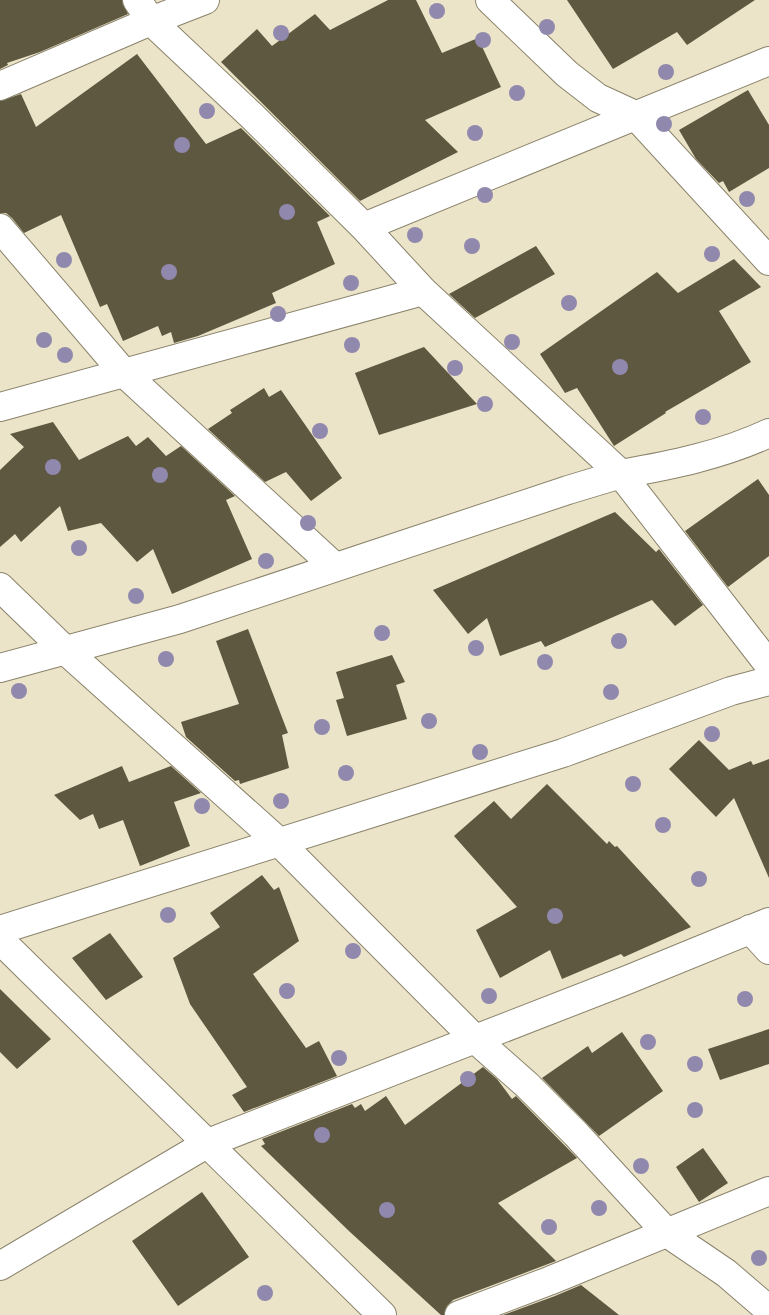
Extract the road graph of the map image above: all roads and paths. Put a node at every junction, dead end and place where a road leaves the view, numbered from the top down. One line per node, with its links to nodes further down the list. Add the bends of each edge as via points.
1 (205, 0): 3 (street)
2 (490, 0): 6 (street, via 567,74 598,98)
3 (144, 11): 5 (street); 7 (street)
4 (769, 61): 6 (street)
5 (0, 86)
6 (635, 115): 7 (street); 9 (street)
7 (364, 227): 10 (street)
8 (0, 228): 11 (street)
9 (769, 261)
10 (423, 291): 11 (street); 14 (street)
11 (124, 373): 12 (street); 15 (street)
12 (0, 407)
13 (769, 433): 14 (street, via 744,445 680,464)
14 (621, 474): 15 (street); 18 (street)
15 (335, 567): 17 (street, via 180,619)
16 (0, 587): 17 (street)
17 (65, 650): 19 (street); 21 (street)
18 (769, 665)
19 (0, 668)
20 (769, 681): 21 (street, via 731,691 563,753)
21 (280, 843): 23 (street); 26 (street)
22 (760, 926): 25 (street); 26 (street)
23 (0, 930)
24 (0, 940): 27 (street)
25 (769, 950)
26 (475, 1039): 27 (street); 29 (street, via 541,1099)
27 (208, 1143): 30 (street); 32 (street)
28 (769, 1191): 29 (street)
29 (667, 1233): 31 (street, via 726,1272); 33 (street)
30 (0, 1266)
31 (769, 1310)
32 (382, 1315)
33 (459, 1315)

